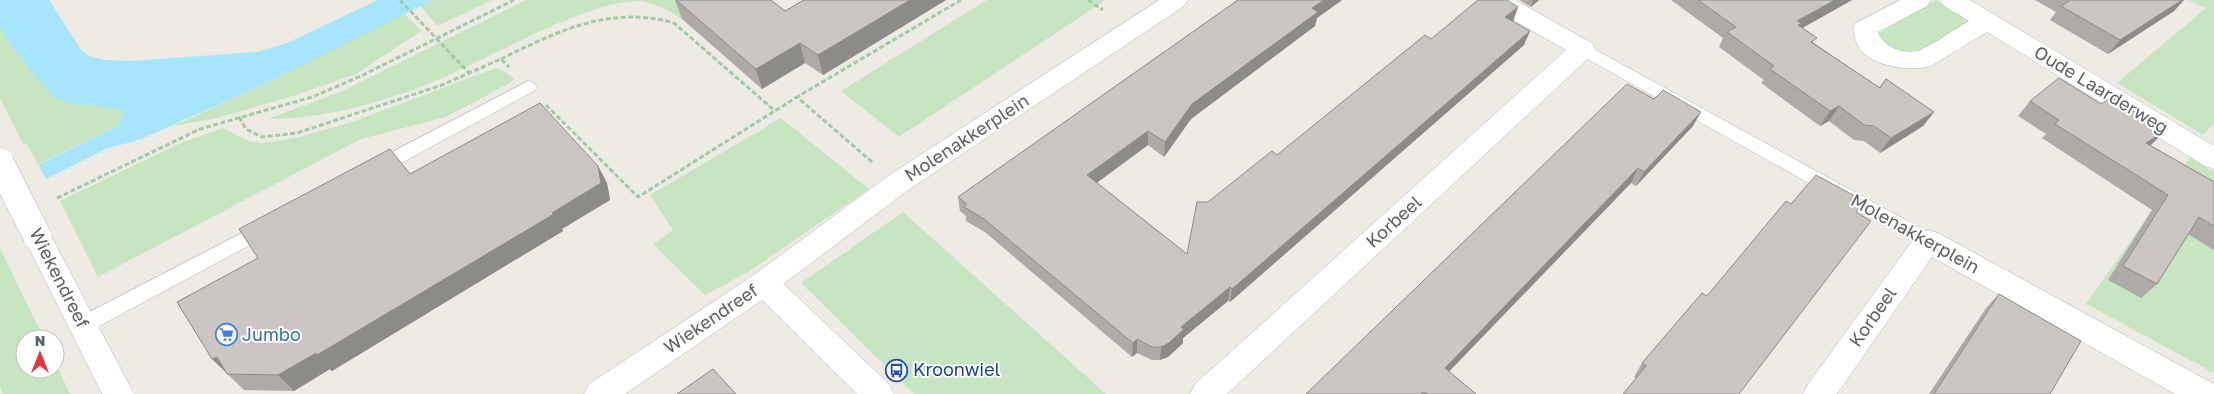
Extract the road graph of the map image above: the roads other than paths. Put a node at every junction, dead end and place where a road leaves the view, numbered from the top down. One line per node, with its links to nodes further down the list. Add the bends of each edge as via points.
1 (1176, 0): 13 (street, Molenakkerplein, via 898,183)
2 (1497, 0): 6 (street, Molenakkerplein)
3 (1919, 0): 5 (street, via 1865,29 1870,45 1888,57 1922,60)
4 (1952, 0): 5 (street, Oude Laarderweg)
5 (1987, 21): 8 (street, Oude Laarderweg)
6 (1583, 49): 12 (lane, Molenakkerplein); 18 (street, Korbeel)
7 (528, 87): 10 (lane)
8 (2214, 159)
9 (0, 163): 14 (street, Wiekendreef, bridge)
10 (362, 176)
11 (284, 218): 14 (lane)
12 (1928, 241): 19 (street, Korbeel); 20 (street, Molenakkerplein)
13 (764, 283): 16 (street, Wiekendreef); 17 (street, Wiekendreef)
14 (83, 325): 15 (street, Wiekendreef)
15 (118, 394)
16 (600, 394)
17 (878, 394)
18 (1206, 394)
19 (1819, 394)
20 (2203, 394)

